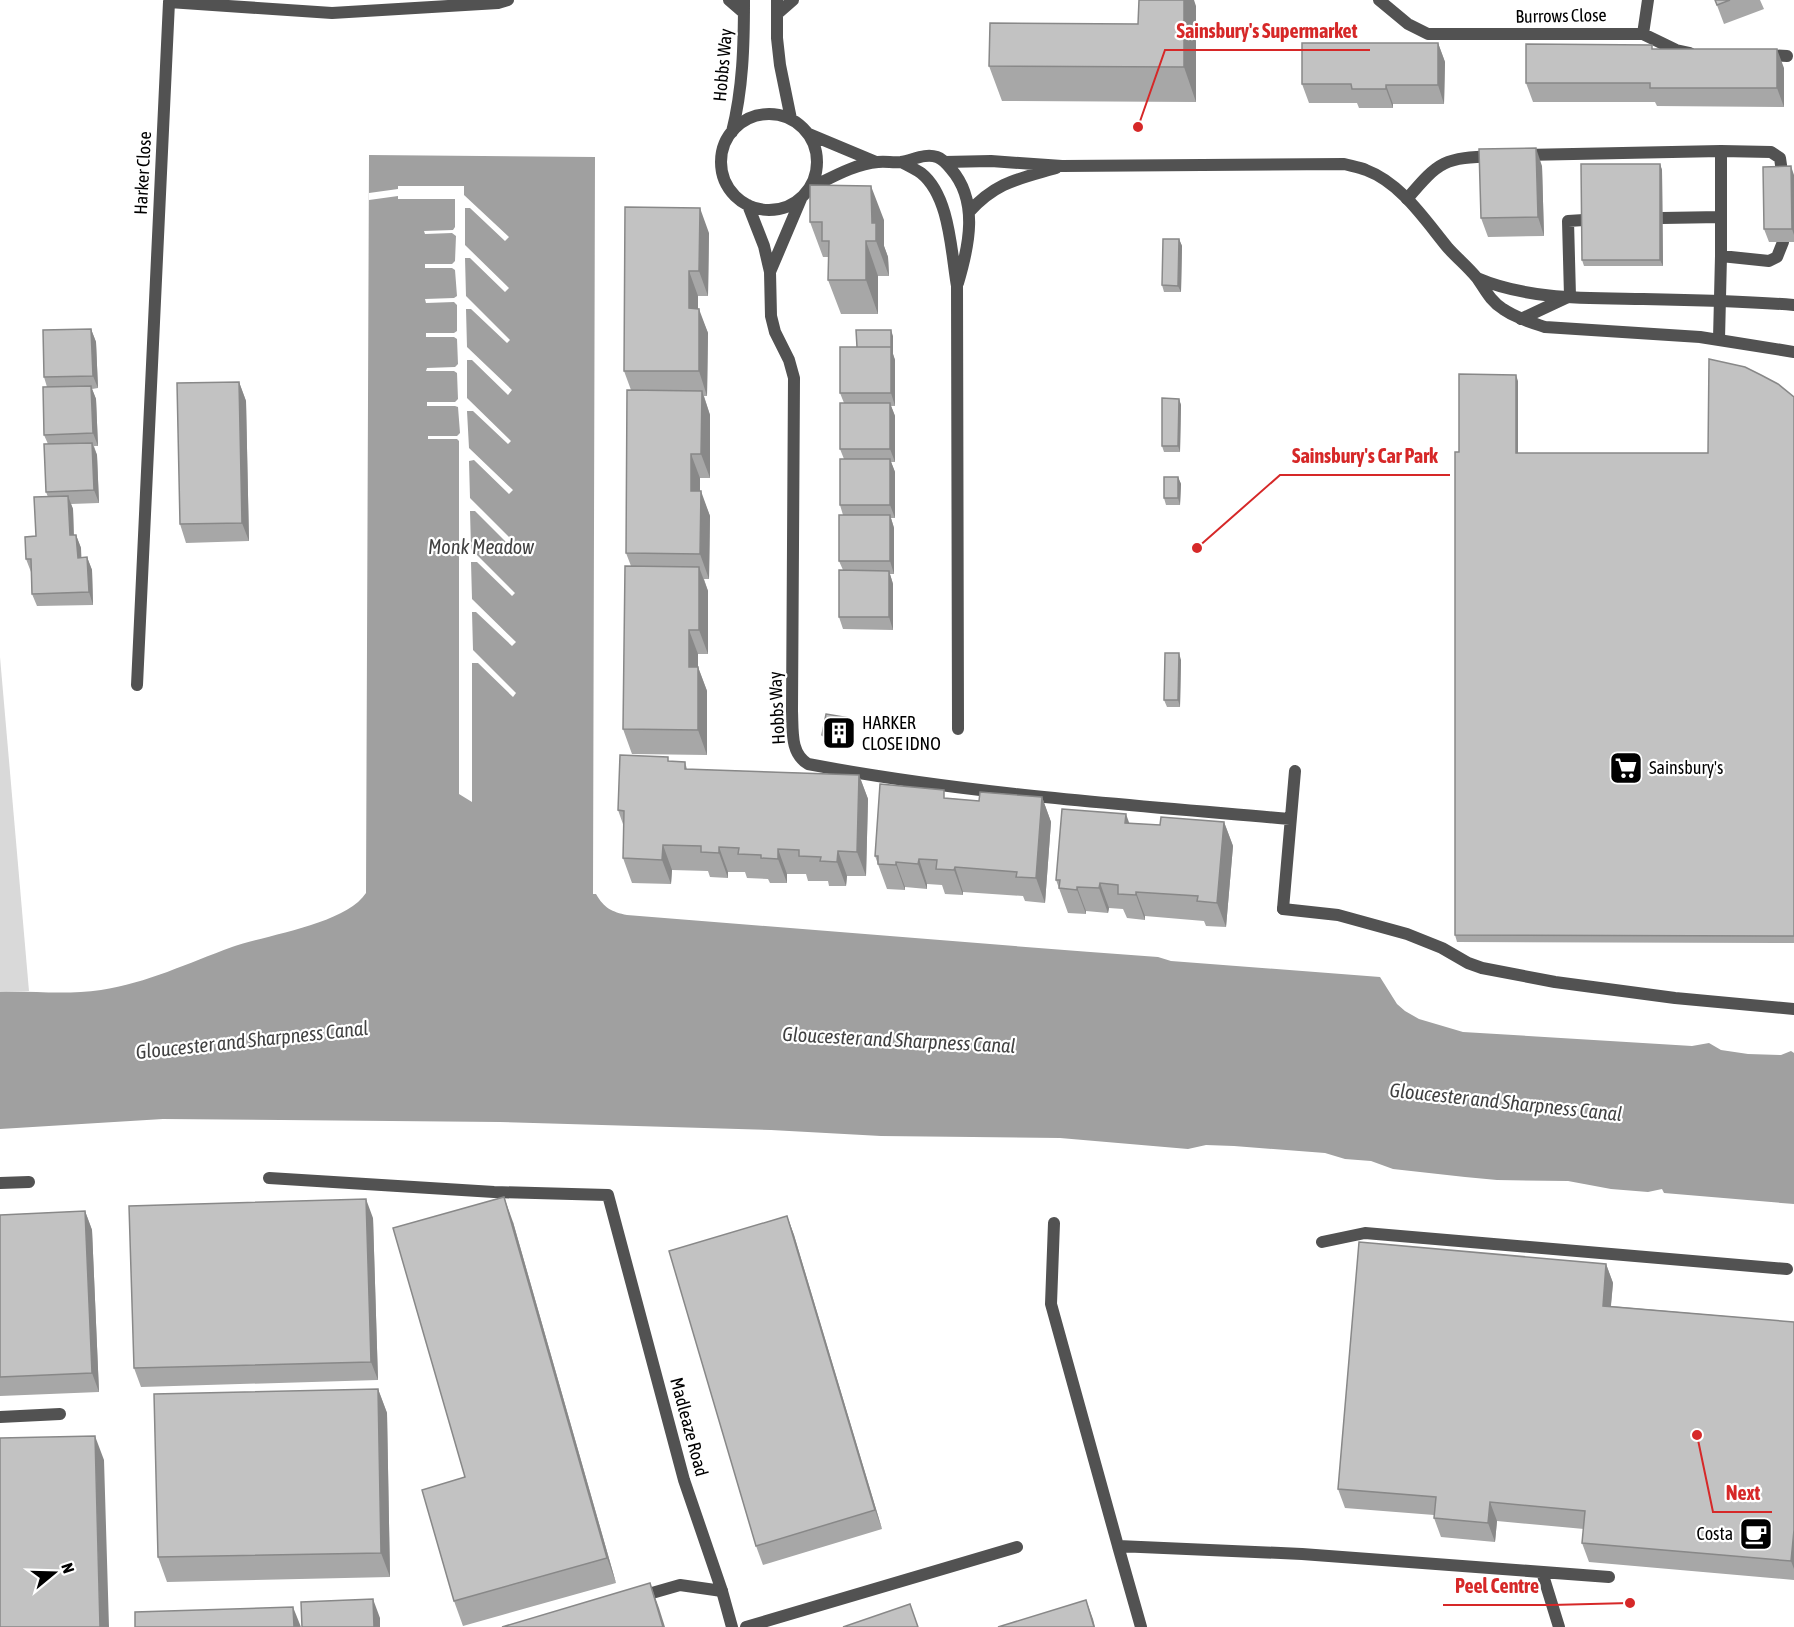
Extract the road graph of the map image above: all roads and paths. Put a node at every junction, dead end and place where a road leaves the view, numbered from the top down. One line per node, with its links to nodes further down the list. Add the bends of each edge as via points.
1 (508, 0): 42 (street, Harker Close, via 332,13 169,2)
2 (729, 0): 8 (street)
3 (744, 0): 8 (street, Hobbs Way)
4 (777, 0): 9 (street)
5 (793, 0): 9 (street)
6 (1379, 0): 10 (street, Burrows Close, via 1408,24 1428,34)
7 (1648, 0): 10 (street)
8 (744, 13): 15 (street, Hobbs Way, via 741,87)
9 (777, 14): 14 (street, via 780,65)
10 (1643, 33): 11 (street, Burrows Close, via 1676,50)
11 (1698, 53)
12 (1754, 55): 13 (street)
13 (1787, 56)
14 (791, 119): 15 (street, via 776,114 759,115); 16 (street)
15 (732, 132): 26 (street, via 725,143 722,171 727,185)
16 (809, 134): 18 (street); 23 (street, via 817,161)
17 (1720, 151): 22 (street, via 1771,152 1780,158); 25 (street, via 1459,158 1441,164); 28 (street)
18 (876, 162): 19 (street); 23 (street)
19 (900, 162): 20 (street, via 929,156); 35 (street, via 921,173 939,198)
20 (945, 162): 21 (street, via 991,160); 27 (street, via 956,174)
21 (1062, 166): 25 (street, via 1344,164 1378,175); 27 (street, via 1008,182)
22 (1783, 179)
23 (810, 188): 24 (street)
24 (801, 199): 26 (street, via 775,210); 33 (street, Hobbs Way)
25 (1407, 199): 34 (street)
26 (748, 205): 33 (street, Hobbs Way)
27 (969, 212): 35 (street, via 969,238)
28 (1721, 217): 29 (street); 32 (street)
29 (1662, 218)
30 (1584, 220): 36 (street, via 1568,221)
31 (1783, 242): 32 (street, via 1777,257 1769,261)
32 (1721, 256): 37 (street)
33 (770, 272): 45 (street, Hobbs Way, via 771,316 794,378 792,711 794,745 799,758 808,764 878,776 1059,800)
34 (1476, 278): 36 (street, via 1498,287); 39 (street, via 1501,309)
35 (957, 286): 43 (street)
36 (1570, 296): 37 (street); 39 (street)
37 (1720, 301): 38 (street); 40 (street)
38 (1794, 305)
39 (1521, 319): 40 (street, via 1545,327)
40 (1719, 339): 41 (street)
41 (1794, 352)
42 (136, 685)
43 (958, 729)
44 (1295, 771): 45 (street)
45 (1290, 819): 46 (street, via 1283,909 1338,915 1407,933 1482,968 1675,998)
46 (1794, 1009)
47 (269, 1178): 59 (street, Madleaze Road, via 608,1195 684,1480)
48 (29, 1182): 49 (street)
49 (0, 1183)
50 (1054, 1223): 55 (street, via 1051,1304)
51 (1322, 1242): 52 (street, via 1365,1233)
52 (1787, 1269)
53 (60, 1414): 54 (street)
54 (0, 1417)
55 (1118, 1546): 57 (street, via 1302,1554); 63 (street)
56 (1017, 1548): 62 (street)
57 (1542, 1572): 58 (street); 64 (street)
58 (1609, 1577)
59 (722, 1591): 60 (street, via 680,1585); 61 (street, Madleaze Road)
60 (625, 1601)
61 (732, 1627)
62 (746, 1627)
63 (1141, 1627)
64 (1559, 1627)

